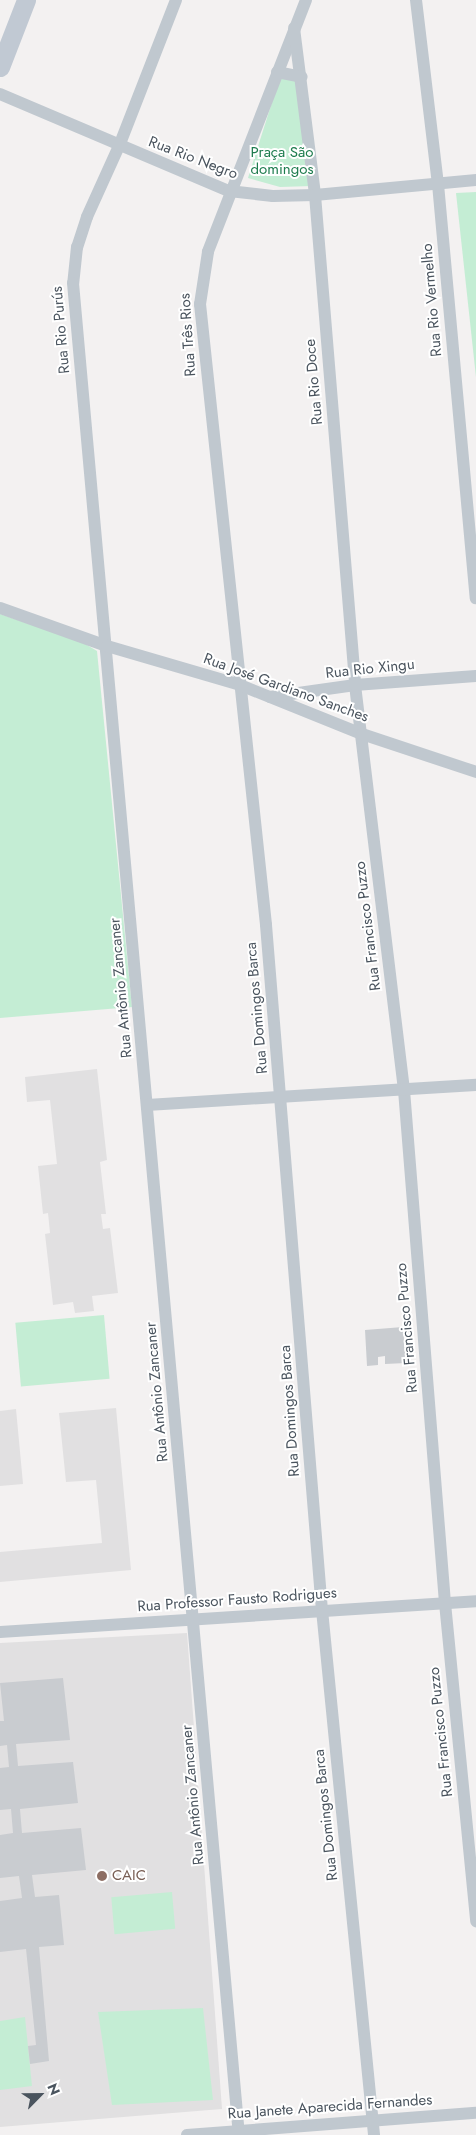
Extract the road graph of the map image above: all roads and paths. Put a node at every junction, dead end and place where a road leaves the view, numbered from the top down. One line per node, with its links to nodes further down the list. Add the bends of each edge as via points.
1 (26, 0): 6 (main road)
2 (176, 0): 10 (street, Rua Rio Purús)
3 (306, 0): 5 (street, Rua Três Rios)
4 (416, 0): 12 (street, Rua Rio Vermelho)
5 (294, 28): 7 (street, Rua Três Rios); 8 (street, Rua Rio Doce)
6 (0, 67)
7 (277, 72): 8 (street); 13 (street, Rua Três Rios)
8 (302, 77): 14 (street, Rua Rio Doce)
9 (0, 94): 10 (street, Rua Rio Negro)
10 (119, 146): 13 (street, Rua Rio Negro); 17 (street, Rua Rio Purús, via 79,239 73,283)
11 (476, 180): 12 (street, Rua Rio Negro)
12 (438, 184): 14 (street, Rua Rio Negro); 15 (street, Rua Rio Vermelho)
13 (229, 191): 14 (street, Rua Rio Negro); 19 (street, Rua Três Rios, via 208,252 200,304)
14 (315, 196): 20 (street, Rua Rio Doce)
15 (476, 598)
16 (0, 608): 17 (street, Rua José Gardiano Sanches)
17 (107, 646): 19 (street, Rua José Gardiano Sanches); 27 (street, Rua Antônio Zancaner)
18 (476, 676): 20 (street, Rua Rio Xingu)
19 (240, 685): 21 (street, Rua José Gardiano Sanches); 26 (street, Rua Domingos Barca)
20 (355, 685): 21 (street, Rua Rio Xingu); 22 (street, Rua Rio Doce)
21 (267, 698): 22 (street, Rua José Gardiano Sanches)
22 (362, 734): 23 (street, Rua José Gardiano Sanches); 25 (street, Rua Francisco Puzzo)
23 (476, 772)
24 (476, 1085): 25 (street)
25 (404, 1090): 26 (street); 29 (street, Rua Francisco Puzzo)
26 (282, 1098): 27 (street); 30 (street, Rua Domingos Barca)
27 (147, 1105): 31 (street, Rua Antônio Zancaner)
28 (476, 1601): 29 (street, Rua Professor Fausto Rodrigues)
29 (445, 1603): 30 (street, Rua Professor Fausto Rodrigues); 33 (street, Rua Francisco Puzzo)
30 (322, 1610): 31 (street, Rua Professor Fausto Rodrigues); 35 (street, Rua Domingos Barca)
31 (193, 1620): 32 (street, Rua Professor Fausto Rodrigues); 36 (street, Rua Antônio Zancaner)
32 (0, 1632)
33 (476, 1921)
34 (476, 2113): 35 (street, Rua Janete Aparecida Fernandes)
35 (373, 2120): 36 (street, Rua Janete Aparecida Fernandes); 38 (street, Rua Domingos Barca)
36 (239, 2132): 37 (street, Rua Janete Aparecida Fernandes)
37 (187, 2135)
38 (374, 2135)

